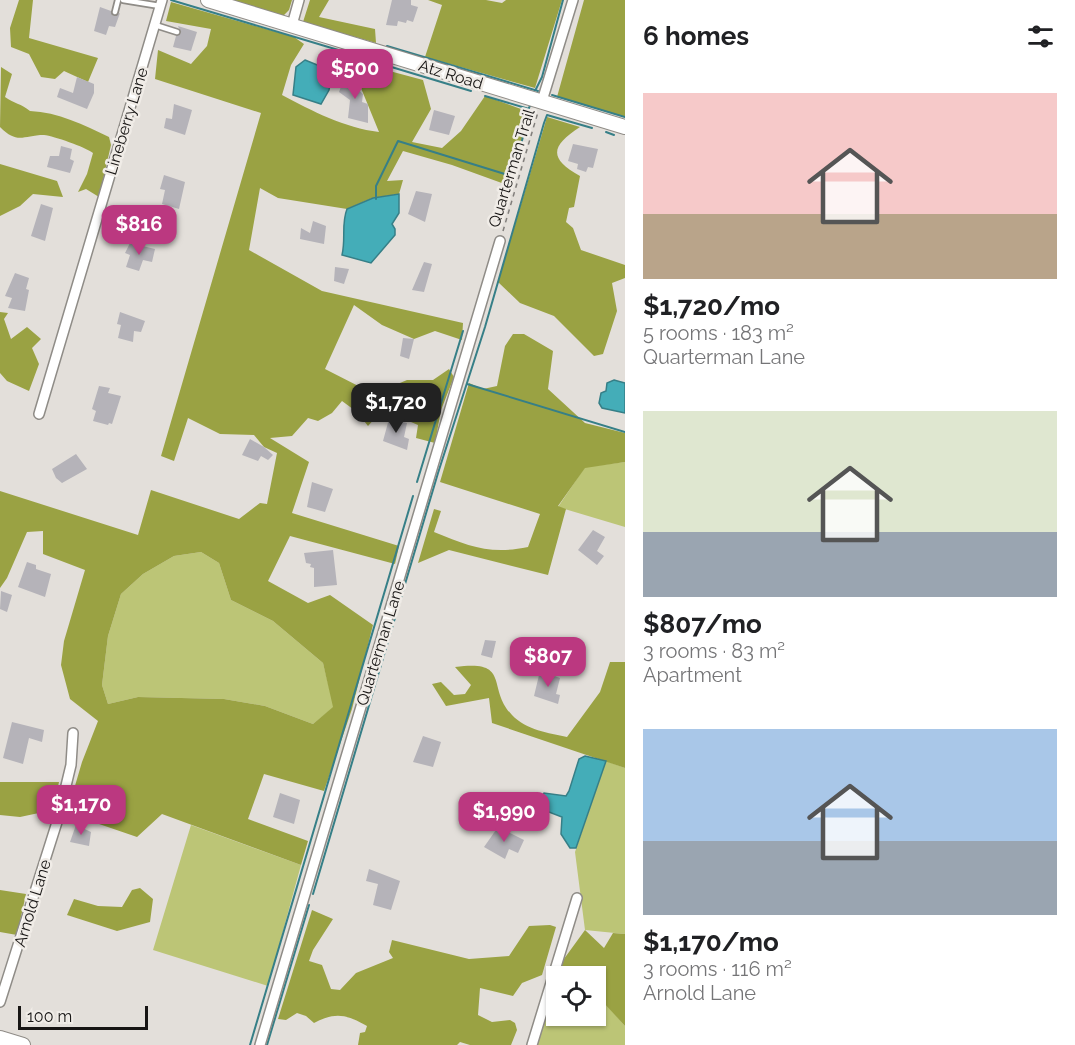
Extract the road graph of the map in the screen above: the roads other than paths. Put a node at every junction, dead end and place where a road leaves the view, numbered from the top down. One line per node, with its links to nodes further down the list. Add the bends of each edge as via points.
1 (118, 0): 7 (lane)
2 (123, 0): 6 (lane)
3 (208, 0): 9 (street, Atz Road)
4 (299, 0): 9 (street)
5 (573, 0): 11 (street)
6 (161, 3): 8 (street, Lineberry Lane)
7 (115, 12)
8 (155, 25): 10 (lane); 14 (street, Lineberry Lane)
9 (292, 25): 11 (street, Atz Road)
10 (177, 32)
11 (542, 101): 12 (street, Atz Road)
12 (625, 127)
13 (500, 241): 20 (street, Quarterman Lane)
14 (39, 414)
15 (73, 733): 17 (street, Arnold Lane, via 58,819)
16 (577, 898): 21 (street)
17 (0, 1002)
18 (0, 1038): 19 (street)
19 (23, 1045)
20 (260, 1045)
21 (532, 1045)

